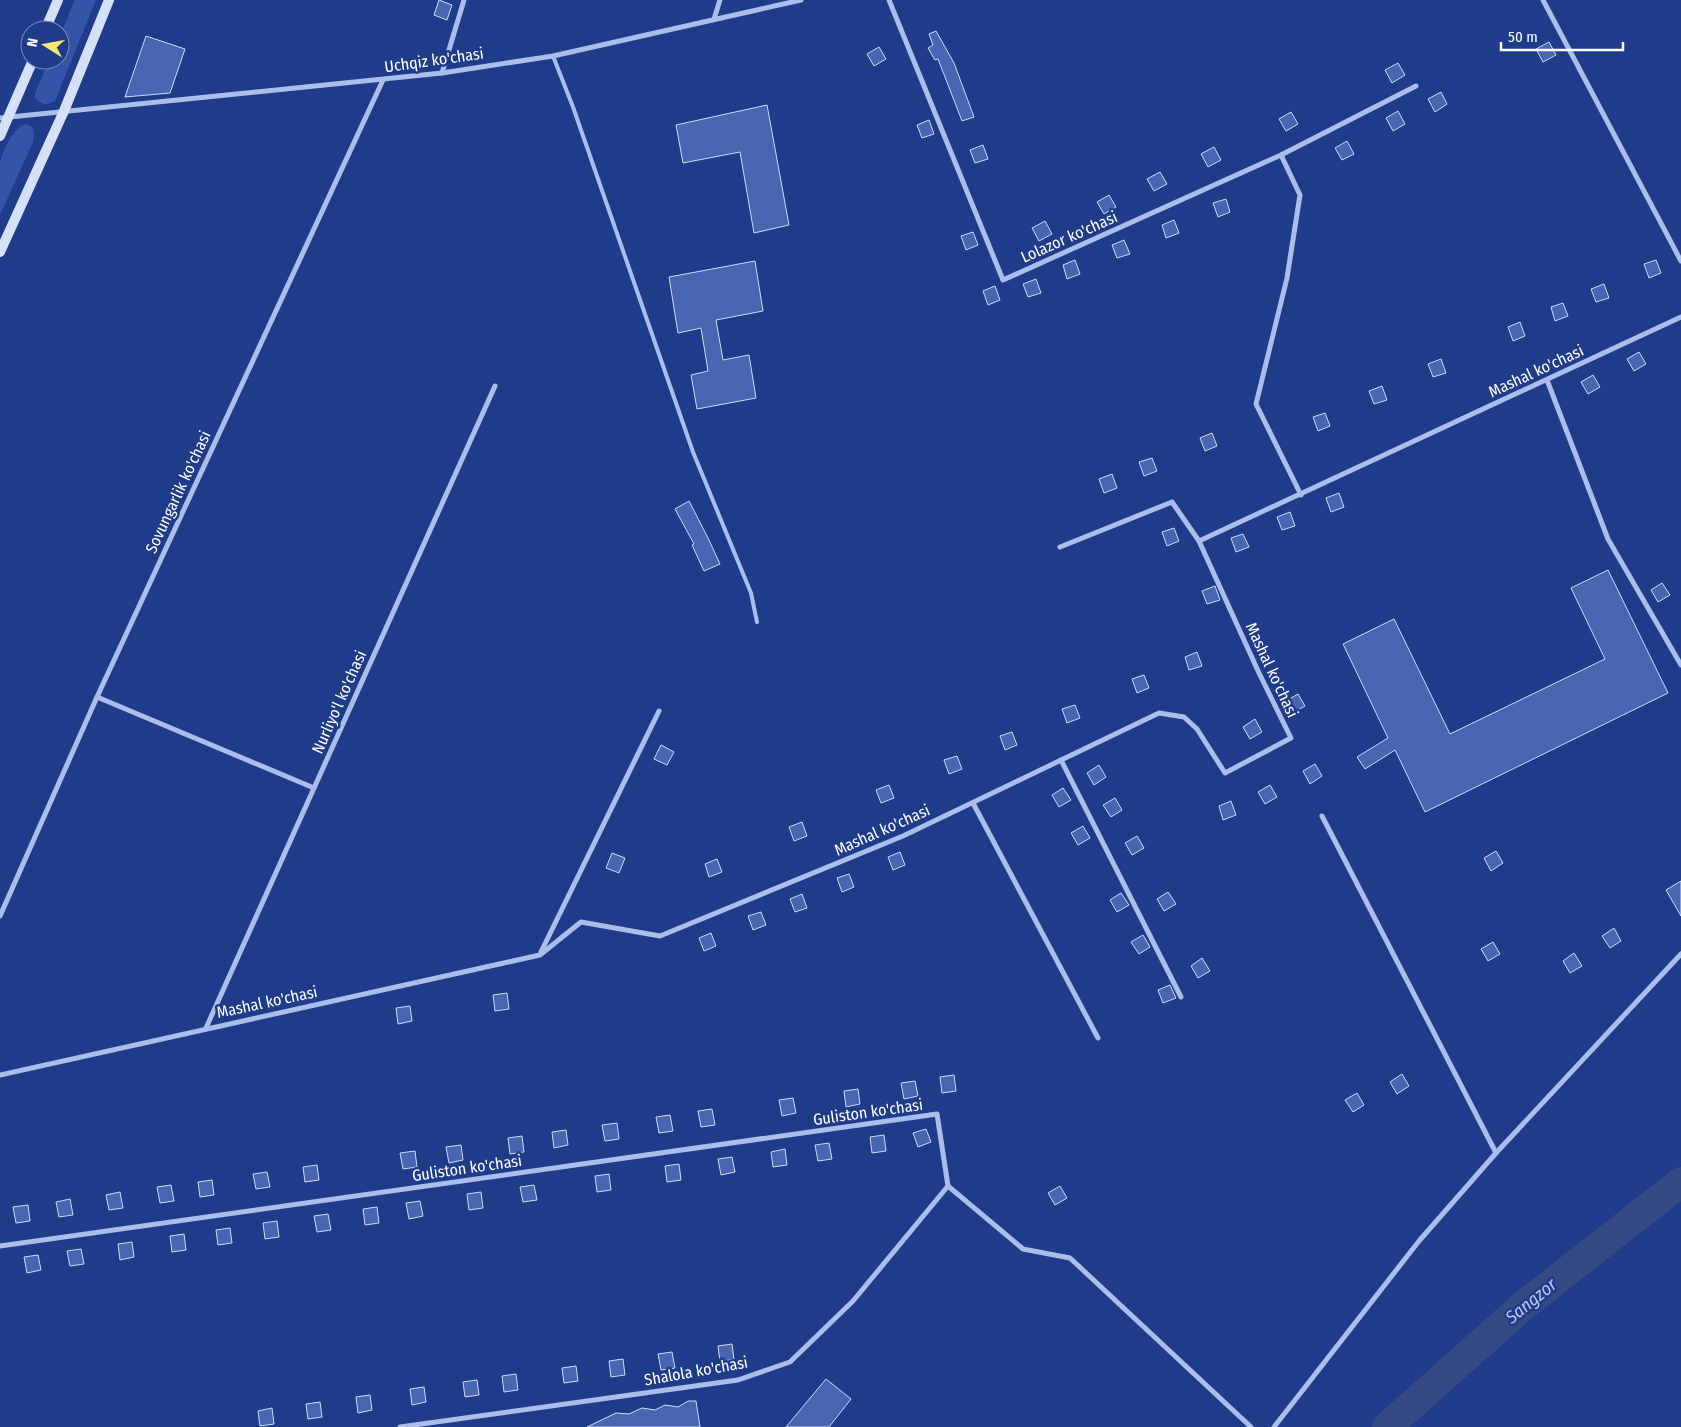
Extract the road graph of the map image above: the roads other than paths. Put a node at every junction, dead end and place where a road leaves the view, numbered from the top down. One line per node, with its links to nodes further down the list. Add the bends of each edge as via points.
1 (58, 0): 8 (main road)
2 (109, 0): 15 (main road)
3 (464, 0): 12 (street)
4 (720, 0): 9 (street)
5 (801, 0): 9 (street, Uchqiz ko'chasi)
6 (889, 0): 18 (street, Lolazor ko'chasi, via 1003,280)
7 (1543, 0): 20 (street)
8 (49, 20)
9 (714, 20): 10 (street, Uchqiz ko'chasi)
10 (553, 56): 12 (street, Uchqiz ko'chasi); 27 (lane, via 693,452 751,592)
11 (27, 70): 16 (main road)
12 (442, 73): 13 (street, Uchqiz ko'chasi)
13 (383, 80): 15 (street, Uchqiz ko'chasi); 29 (street, Sovungarlik ko'chasi)
14 (1416, 86): 18 (street, Lolazor ko'chasi)
15 (64, 111): 16 (street, Uchqiz ko'chasi); 19 (main road)
16 (4, 117): 17 (main road)
17 (0, 136)
18 (1281, 155): 24 (street, via 1300,195 1287,278 1256,404)
19 (0, 252)
20 (1681, 261)
21 (1681, 317): 22 (street, Mashal ko'chasi)
22 (1547, 380): 24 (street, Mashal ko'chasi); 28 (street, via 1608,539)
23 (495, 386): 32 (street, Nurliyo'l ko'chasi)
24 (1301, 495): 25 (street, Mashal ko'chasi)
25 (1199, 541): 26 (street, via 1172,502); 31 (street, Mashal ko'chasi, via 1291,738 1225,773 1197,728 1184,717 1159,713)
26 (1060, 547)
27 (757, 622)
28 (1681, 664)
29 (97, 697): 32 (street); 35 (street, Sovungarlik ko'chasi)
30 (659, 711): 37 (street)
31 (1061, 760): 33 (street, Mashal ko'chasi); 38 (street)
32 (314, 788): 39 (street, Nurliyo'l ko'chasi)
33 (972, 802): 37 (street, Mashal ko'chasi, via 903,836 660,936 582,922); 40 (street)
34 (1322, 816): 42 (street)
35 (0, 916)
36 (1681, 954): 42 (street)
37 (540, 955): 39 (street, Mashal ko'chasi)
38 (1181, 997)
39 (206, 1028): 41 (street, Mashal ko'chasi)
40 (1098, 1038)
41 (0, 1075)
42 (1496, 1153): 47 (street, via 1419,1240)
43 (948, 1186): 44 (street, Guliston ko'chasi, via 937,1114); 45 (street, Shalola ko'chasi, via 852,1301 790,1362 738,1380); 46 (street, via 1024,1249 1070,1258)
44 (0, 1246)
45 (400, 1427)
46 (1251, 1427)
47 (1274, 1427)

